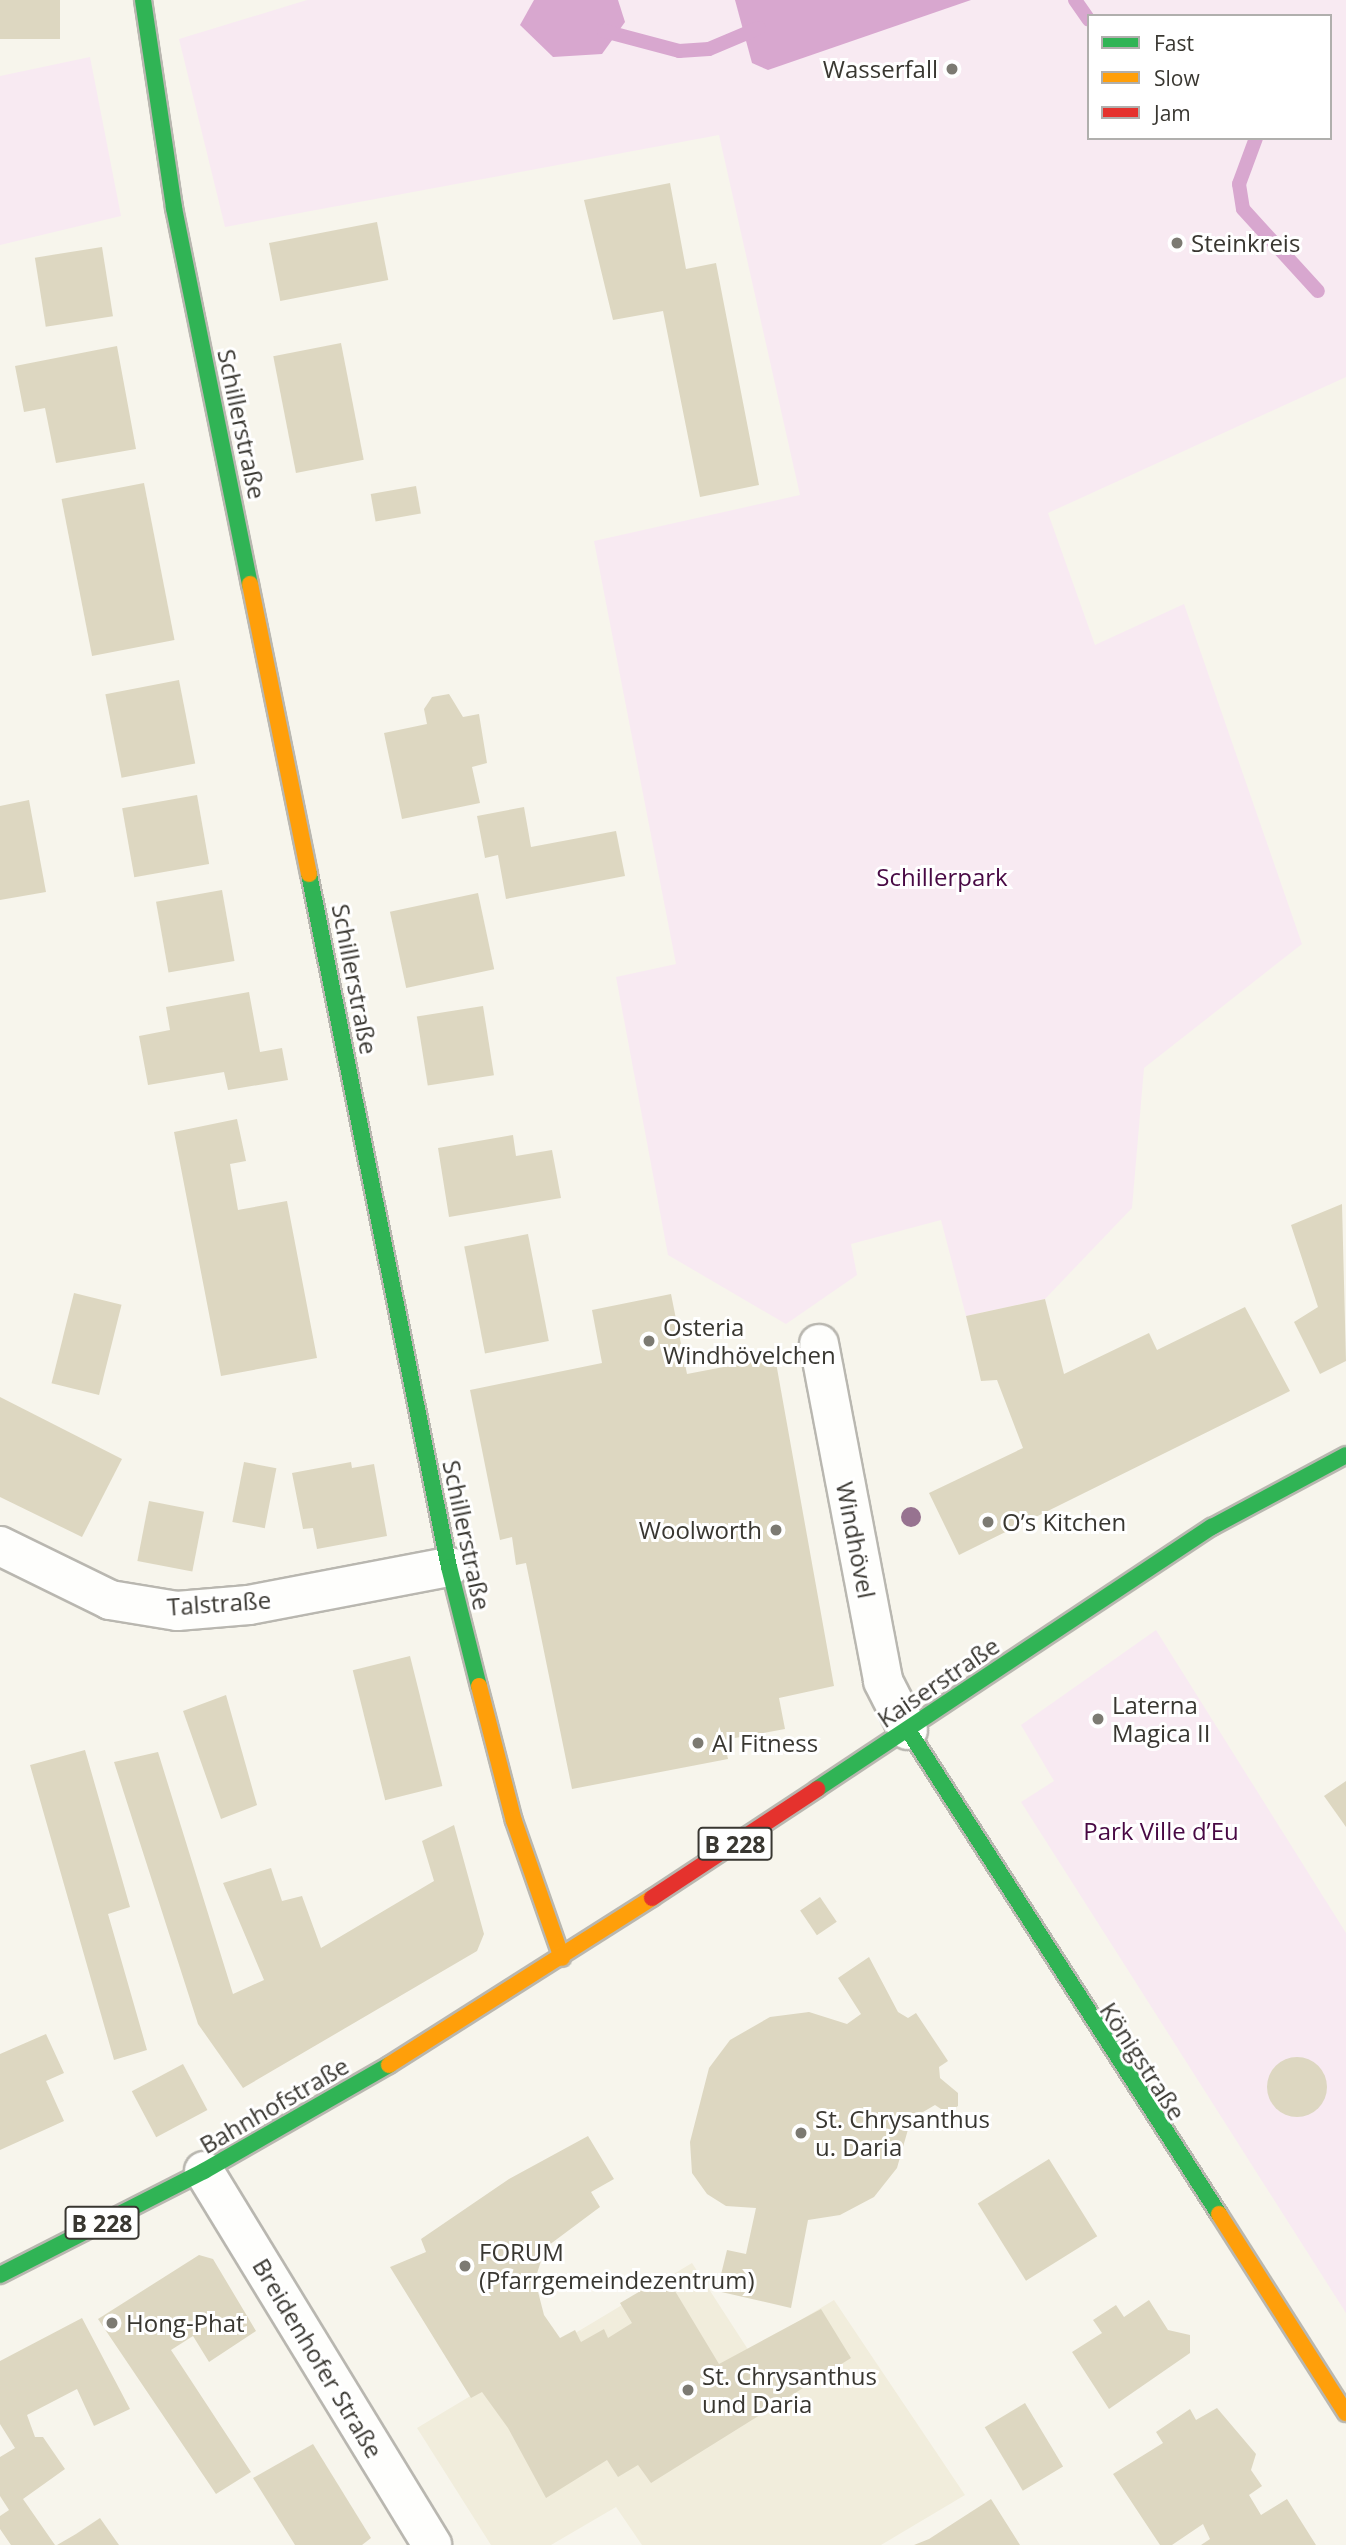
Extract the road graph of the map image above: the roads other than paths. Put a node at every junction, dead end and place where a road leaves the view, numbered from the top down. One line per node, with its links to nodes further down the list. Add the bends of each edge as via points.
1 (143, 0): 5 (street, Schillerstraße, via 177,220)
2 (819, 1344): 6 (street, Windhövel, via 883,1681)
3 (1346, 1455): 6 (street, Kaiserstraße / B 228, via 1212,1527)
4 (0, 1546): 5 (street, Talstraße, via 110,1600 177,1611 249,1605)
5 (449, 1567): 7 (street, Schillerstraße, via 514,1821)
6 (908, 1730): 7 (street, Kaiserstraße / B 228); 10 (street, Königstraße)
7 (562, 1958): 8 (street, Bahnhofstraße / B 228)
8 (204, 2171): 9 (street, Bahnhofstraße / B 228); 11 (street, Breidenhofer Straße)
9 (0, 2275)
10 (1346, 2413)
11 (432, 2545)

